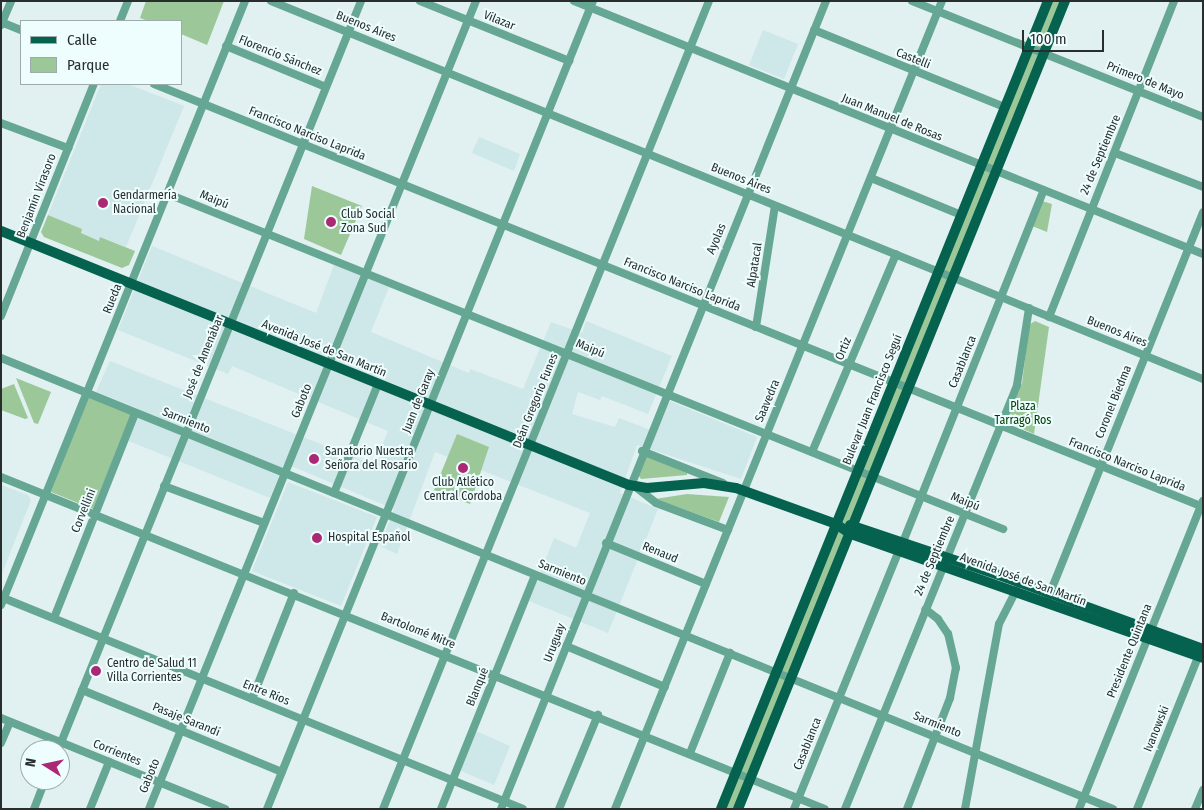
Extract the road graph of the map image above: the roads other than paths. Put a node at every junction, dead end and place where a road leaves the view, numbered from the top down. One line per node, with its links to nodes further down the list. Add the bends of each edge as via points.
1 (11, 1): 22 (street)
2 (128, 1): 20 (street)
3 (245, 1): 26 (street, Rueda)
4 (271, 1): 18 (street, Buenos Aires)
5 (298, 1): 18 (street)
6 (361, 1): 25 (street, José de Amenábar)
7 (420, 1): 21 (street, Vilazar)
8 (476, 1): 21 (street, Gaboto)
9 (574, 1): 17 (street, Juan Manuel de Rosas)
10 (709, 1): 27 (street, Deán Gregorio Funes)
11 (826, 1): 24 (street, Ayolas)
12 (912, 1): 19 (street, Primero de Mayo)
13 (942, 1): 19 (street, Saavedra)
14 (1048, 1): 28 (main road, Bulevar Juan Francisco Seguí)
15 (1065, 1): 29 (main road)
16 (1174, 1): 37 (street, 24 de Septiembre)
17 (591, 5): 27 (street, Juan Manuel de Rosas); 30 (street, Juan de Garay)
18 (294, 10): 25 (street, Buenos Aires)
19 (938, 12): 28 (street, Primero de Mayo); 32 (street, Saavedra)
20 (120, 20)
21 (468, 21): 30 (street, Vilazar); 31 (street, Gaboto)
22 (2, 23): 23 (street)
23 (20, 30)
24 (814, 30): 32 (street, Castelli); 36 (street, Ayolas)
25 (348, 32): 31 (street, Buenos Aires); 35 (street, José de Amenábar)
26 (226, 46): 35 (street, Florencio Sánchez); 38 (street, Rueda)
27 (690, 48): 36 (street, Juan Manuel de Rosas); 47 (street, Deán Gregorio Funes)
28 (1029, 49): 29 (street, Primero de Mayo); 39 (main road, Bulevar Juan Francisco Seguí)
29 (1044, 54): 37 (street, Primero de Mayo); 49 (main road)
30 (569, 61): 40 (street, Juan de Garay)
31 (447, 72): 40 (street, Buenos Aires); 51 (street, Gaboto)
32 (913, 72): 39 (street, Castelli); 43 (street, Saavedra)
33 (94, 85): 45 (street, Benjamín Virasoro)
34 (156, 85): 38 (street, Francisco Narciso Laprida)
35 (326, 87): 44 (street, José de Amenábar)
36 (790, 89): 43 (street, Juan Manuel de Rosas); 55 (street, Ayolas)
37 (1140, 91): 41 (street, Primero de Mayo); 46 (street, 24 de Septiembre)
38 (204, 104): 44 (street, Francisco Narciso Laprida); 54 (street, Rueda)
39 (1005, 107): 48 (main road, Bulevar Juan Francisco Seguí)
40 (548, 113): 47 (street, Buenos Aires); 60 (street, Juan de Garay)
41 (1203, 117)
42 (1, 123): 45 (street)
43 (890, 129): 48 (street, Juan Manuel de Rosas); 50 (street, Saavedra)
44 (302, 144): 51 (street, Francisco Narciso Laprida); 62 (street, José de Amenábar)
45 (68, 148): 64 (street, Benjamín Virasoro)
46 (1115, 153): 52 (street); 57 (street, 24 de Septiembre)
47 (647, 154): 55 (street, Buenos Aires); 68 (street, Deán Gregorio Funes)
48 (980, 165): 49 (street, Juan Manuel de Rosas); 59 (main road, Bulevar Juan Francisco Seguí)
49 (997, 172): 53 (street, Juan Manuel de Rosas); 71 (main road)
50 (870, 178): 59 (street); 63 (street, Saavedra)
51 (402, 184): 60 (street, Francisco Narciso Laprida); 69 (street, Gaboto)
52 (1203, 187)
53 (1044, 190): 57 (street, Juan Manuel de Rosas); 73 (street, Casablanca)
54 (168, 194): 62 (street, Maipú); 72 (street, Rueda)
55 (748, 194): 56 (street, Buenos Aires); 74 (street, Ayolas)
56 (775, 206): 63 (street, Buenos Aires); 80 (street, Alpatacal)
57 (1091, 209): 65 (street, Juan Manuel de Rosas); 78 (street, 24 de Septiembre)
58 (1203, 212): 65 (street, Coronel Biedma)
59 (961, 216): 70 (main road, Bulevar Juan Francisco Seguí)
60 (503, 225): 68 (street, Francisco Narciso Laprida); 76 (street, Juan de Garay)
61 (1, 231): 64 (main road, Avenida José de San Martín)
62 (266, 233): 69 (street, Maipú); 79 (street, José de Amenábar)
63 (848, 235): 66 (street, Buenos Aires); 81 (street, Saavedra)
64 (30, 243): 72 (main road, Avenida José de San Martín); 77 (street, Benjamín Virasoro)
65 (1188, 248): 67 (street, Juan Manuel de Rosas); 83 (street, Coronel Biedma)
66 (896, 254): 70 (street, Buenos Aires); 86 (street, Ortiz)
67 (1203, 254)
68 (603, 265): 74 (street, Francisco Narciso Laprida); 82 (street, Deán Gregorio Funes)
69 (366, 272): 76 (street, Maipú); 85 (street, Gaboto)
70 (938, 272): 71 (street, Buenos Aires); 88 (main road, Bulevar Juan Francisco Seguí)
71 (954, 278): 73 (street, Buenos Aires); 90 (main road)
72 (131, 284): 79 (main road, Avenida José de San Martín); 91 (street, Rueda)
73 (1001, 297): 75 (street, Buenos Aires); 94 (street, Casablanca)
74 (702, 305): 80 (street, Francisco Narciso Laprida); 92 (street, Ayolas)
75 (1029, 308): 78 (street, Buenos Aires); 96 (street, 24 de Septiembre, via 1017,385)
76 (467, 313): 82 (street, Maipú); 93 (street, Juan de Garay)
77 (1, 316)
78 (1049, 316): 83 (street, Buenos Aires)
79 (229, 324): 85 (main road, Avenida José de San Martín); 97 (street, José de Amenábar)
80 (756, 327): 81 (street, Francisco Narciso Laprida)
81 (803, 346): 86 (street, Francisco Narciso Laprida); 98 (street, Saavedra)
82 (568, 352): 92 (street, Maipú); 99 (street, Deán Gregorio Funes)
83 (1145, 355): 87 (street, Buenos Aires); 102 (street, Coronel Biedma)
84 (1, 358): 91 (street, Sarmiento)
85 (328, 364): 89 (main road, Avenida José de San Martín); 104 (street, Gaboto)
86 (849, 364): 88 (street, Francisco Narciso Laprida); 101 (street, Ortiz)
87 (1203, 378)
88 (894, 382): 90 (street, Francisco Narciso Laprida); 103 (main road, Bulevar Juan Francisco Seguí)
89 (378, 384): 93 (main road, Avenida José de San Martín); 111 (street)
90 (909, 389): 94 (street, Francisco Narciso Laprida); 106 (main road)
91 (87, 393): 95 (street, Sarmiento); 112 (street, Rueda)
92 (666, 393): 98 (street, Maipú); 100 (street, Ayolas)
93 (430, 405): 99 (main road, Avenida José de San Martín); 116 (street, Juan de Garay)
94 (957, 408): 96 (street, Francisco Narciso Laprida); 113 (street, Casablanca)
95 (135, 412): 97 (street, Sarmiento); 115 (street, Corvellini)
96 (1001, 427): 102 (street, Francisco Narciso Laprida); 117 (street, 24 de Septiembre)
97 (186, 433): 104 (street, Sarmiento); 107 (street, José de Amenábar)
98 (766, 434): 101 (street, Maipú); 110 (street, Saavedra)
99 (530, 446): 109 (main road, Avenida José de San Martín); 126 (street, Deán Gregorio Funes)
100 (642, 451): 108 (street, Avenida José de San Martín); 109 (street, Ayolas)
101 (812, 452): 103 (street, Maipú)
102 (1100, 467): 114 (street, Francisco Narciso Laprida); 134 (street, Coronel Biedma)
103 (858, 471): 106 (street, Maipú); 119 (main road, Bulevar Juan Francisco Seguí)
104 (285, 473): 111 (street, Sarmiento); 118 (street, Gaboto)
105 (1, 477): 112 (street, Bartolomé Mitre)
106 (873, 477): 113 (street, Maipú); 122 (main road)
107 (164, 486): 118 (street); 123 (street, José de Amenábar)
108 (730, 486): 109 (main road, Avenida José de San Martín, via 704,483); 110 (main road, Avenida José de San Martín)
109 (633, 487): 121 (street, Avenida José de San Martín, via 656,503); 124 (street, Uruguay)
110 (744, 490): 119 (main road, Avenida José de San Martín); 121 (street, Saavedra)
111 (334, 493): 116 (street, Sarmiento)
112 (46, 495): 115 (street, Bartolomé Mitre); 135 (street, Rueda)
113 (921, 496): 117 (street, Maipú); 125 (street, Casablanca)
114 (1202, 505): 139 (street, Presidente Quintana)
115 (95, 514): 123 (street, Bartolomé Mitre); 138 (street, Corvellini)
116 (386, 514): 126 (street, Sarmiento); 137 (street, Juan de Garay)
117 (965, 514): 120 (street, Maipú); 127 (street, 24 de Septiembre)
118 (264, 523): 128 (street, Gaboto)
119 (836, 524): 122 (main road, Avenida José de San Martín); 146 (main road, Bulevar Juan Francisco Seguí)
120 (1003, 529)
121 (728, 530): 130 (street, Saavedra)
122 (853, 530): 125 (main road, Avenida José de San Martín); 148 (main road)
123 (145, 534): 128 (street, Bartolomé Mitre); 141 (street, José de Amenábar)
124 (606, 543): 130 (street, Renaud); 133 (street, Uruguay)
125 (901, 546): 127 (main road, Avenida José de San Martín); 153 (street, Casablanca)
126 (486, 554): 129 (street, Sarmiento); 145 (street, Deán Gregorio Funes)
127 (944, 560): 131 (main road, Avenida José de San Martín); 134 (main road, Avenida José de San Martín); 136 (street, 24 de Septiembre)
128 (244, 573): 132 (street, Bartolomé Mitre); 149 (street, Gaboto)
129 (535, 575): 133 (street, Sarmiento); 147 (street, Blanqué)
130 (706, 584): 140 (street, Saavedra)
131 (1016, 590): 134 (main road, Avenida José de San Martín); 168 (street, via 999,624)
132 (294, 593): 137 (street, Bartolomé Mitre); 154 (street)
133 (585, 595): 140 (street, Sarmiento); 142 (street, Uruguay)
134 (1048, 597): 139 (main road, Avenida José de San Martín)
135 (2, 600): 138 (street, Entre Ríos)
136 (925, 609): 156 (street, 24 de Septiembre); 162 (street, via 938,619 948,634 956,668 954,685)
137 (346, 614): 145 (street, Bartolomé Mitre); 158 (street, Juan de Garay)
138 (54, 618): 141 (street, Entre Ríos)
139 (1149, 634): 143 (main road, Avenida José de San Martín); 178 (street, Presidente Quintana)
140 (685, 635): 144 (street, Sarmiento); 150 (street, Saavedra)
141 (103, 637): 149 (street, Entre Ríos); 151 (street, José de Amenábar)
142 (566, 646): 150 (street); 152 (street, Uruguay)
143 (1201, 651): 201 (street, Ivanowski)
144 (730, 653): 146 (street, Sarmiento); 167 (street)
145 (446, 654): 147 (street, Bartolomé Mitre); 169 (street, Deán Gregorio Funes)
146 (776, 672): 148 (street, Sarmiento); 172 (main road, Bulevar Juan Francisco Seguí)
147 (496, 674): 152 (street, Bartolomé Mitre); 174 (street, Blanqué)
148 (792, 678): 153 (street, Sarmiento); 173 (main road)
149 (202, 679): 154 (street, Entre Ríos); 160 (street, Gaboto)
150 (664, 687): 161 (street, Saavedra)
151 (82, 690): 160 (street, Pasaje Sarandí); 164 (street, José de Amenábar)
152 (547, 694): 155 (street, Bartolomé Mitre); 181 (street, Uruguay)
153 (839, 698): 156 (street, Sarmiento); 179 (street, Casablanca)
154 (252, 699): 158 (street, Entre Ríos)
155 (598, 715): 161 (street, Bartolomé Mitre); 190 (street)
156 (882, 715): 162 (street, Sarmiento); 196 (street, 24 de Septiembre)
157 (1, 718): 159 (street, Corrientes)
158 (303, 720): 169 (street, Entre Ríos); 171 (street, Juan de Garay)
159 (10, 722): 163 (street, Corrientes); 165 (street)
160 (181, 729): 171 (street, Pasaje Sarandí); 175 (street, Gaboto)
161 (646, 734): 167 (street, Bartolomé Mitre); 191 (street, Saavedra)
162 (936, 737): 168 (street, Sarmiento); 197 (street)
163 (56, 740)
164 (62, 740)
165 (1, 743)
166 (70, 746): 170 (street, Corrientes)
167 (690, 753): 172 (street, Bartolomé Mitre)
168 (976, 753): 178 (street, Sarmiento); 198 (street)
169 (403, 760): 174 (street, Entre Ríos); 187 (street, Deán Gregorio Funes)
170 (110, 762): 175 (street, Corrientes); 183 (street)
171 (282, 772): 186 (street, Juan de Garay)
172 (736, 772): 173 (street, Bartolomé Mitre); 192 (main road, Bulevar Juan Francisco Seguí)
173 (750, 778): 179 (street, Bartolomé Mitre); 193 (main road)
174 (453, 780): 181 (street, Entre Ríos); 188 (street, Blanqué)
175 (160, 782): 180 (street, Corrientes); 184 (street, Gaboto)
176 (42, 790): 182 (street)
177 (1203, 790): 202 (street)
178 (1084, 797): 199 (street, Presidente Quintana); 200 (street, Sarmiento)
179 (799, 798): 194 (street, Casablanca); 195 (street, Bartolomé Mitre)
180 (206, 805): 185 (street, Corrientes)
181 (502, 805): 189 (street, Entre Ríos)
182 (34, 809)
183 (90, 809)
184 (149, 809)
185 (225, 809)
186 (267, 809)
187 (384, 809)
188 (441, 809)
189 (523, 809)
190 (560, 809)
191 (615, 809)
192 (721, 809)
193 (738, 809)
194 (794, 809)
195 (825, 809)
196 (845, 809)
197 (907, 809)
198 (965, 809)
199 (1079, 809)
200 (1113, 809)
201 (1137, 809)
202 (1195, 809)

